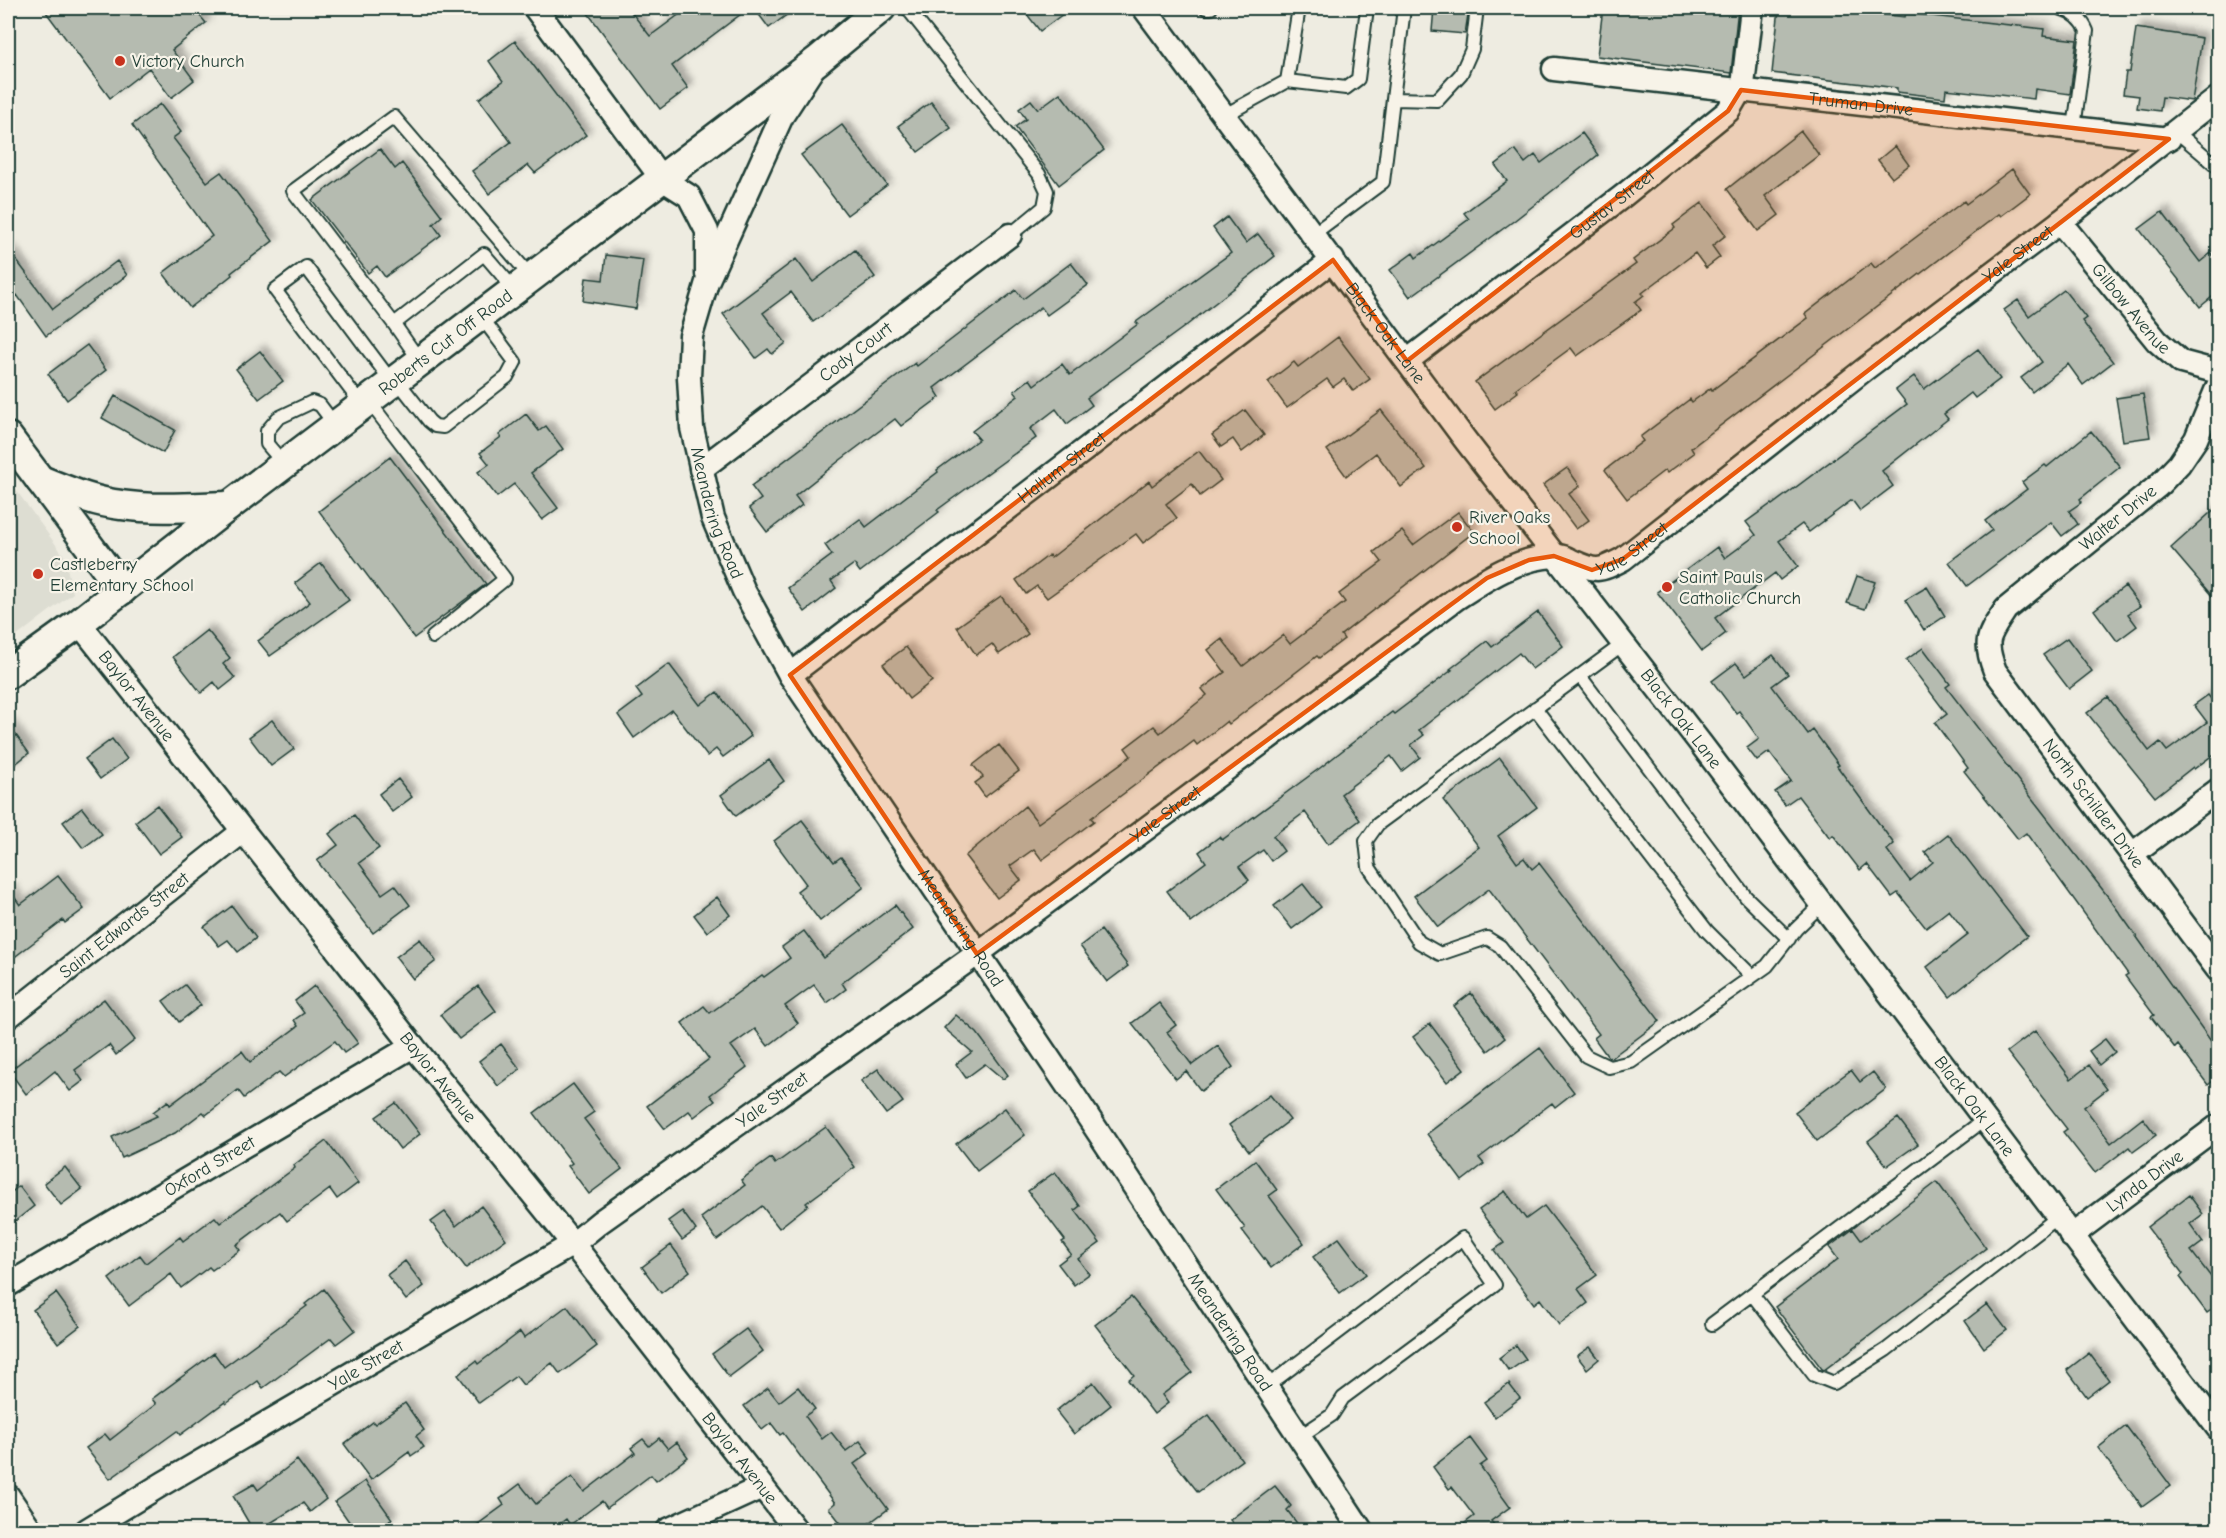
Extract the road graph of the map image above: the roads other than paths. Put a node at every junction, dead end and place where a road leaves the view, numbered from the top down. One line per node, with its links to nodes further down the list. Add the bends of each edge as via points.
1 (535, 8): 24 (street)
2 (881, 8): 14 (street, Roberts Cut Off Road)
3 (907, 8): 27 (lane, via 1039,174 1047,191 1044,207)
4 (1144, 8): 20 (street, Black Oak Lane)
5 (1206, 8): 6 (lane)
6 (1211, 8)
7 (1299, 8): 16 (lane)
8 (1367, 8): 16 (lane, via 1358,79 1346,88)
9 (1404, 8): 19 (lane)
10 (1478, 8): 19 (lane, via 1472,49 1461,74 1445,92 1437,100)
11 (1752, 8): 17 (street, Gustav Street)
12 (2060, 8): 13 (lane)
13 (2076, 12): 21 (lane, via 2087,31)
14 (817, 61): 24 (street, Roberts Cut Off Road); 29 (street, Meandering Road, via 782,116)
15 (1554, 69): 17 (street, Truman Drive)
16 (1287, 81): 20 (lane)
17 (1741, 90): 21 (street, Truman Drive); 34 (street, Gustav Street, via 1728,111)
18 (2218, 98): 22 (street, Yale Street)
19 (1394, 99): 26 (lane, via 1383,182)
20 (1225, 116): 26 (street, Black Oak Lane)
21 (2074, 128): 22 (street, Truman Drive)
22 (2173, 136): 23 (lane); 25 (street, Yale Street)
23 (2218, 168)
24 (662, 179): 29 (street, Meandering Road, via 688,196 706,231); 30 (street, Roberts Cut Off Road)
25 (2061, 222): 35 (street, Gilbow Avenue, via 2157,341 2181,362); 45 (street, Yale Street, via 1865,369 1623,560 1603,570 1592,570)
26 (1313, 234): 28 (street, Black Oak Lane)
27 (1010, 235): 42 (street, Cody Court)
28 (1333, 260): 34 (street, Black Oak Lane); 52 (street, Hallum Street)
29 (708, 282): 42 (street, Meandering Road, via 691,336 688,377 692,428)
30 (523, 283): 31 (street, Roberts Cut Off Road); 32 (lane, via 484,254); 32 (lane, via 394,117 293,191)
31 (480, 315): 33 (street, Roberts Cut Off Road); 36 (lane, via 514,362 507,377 452,421 443,427 435,426)
32 (394, 324): 33 (lane)
33 (420, 361): 36 (street, Roberts Cut Off Road)
34 (1407, 361): 45 (street, Black Oak Lane)
35 (2218, 372)
36 (394, 381): 38 (street, Roberts Cut Off Road); 38 (lane, via 306,267 274,290)
37 (2218, 386): 48 (street, Walter Drive, via 2196,439 2179,464 2158,486 2006,609)
38 (365, 403): 39 (street, Roberts Cut Off Road); 49 (lane, via 505,579)
39 (335, 425): 41 (street, Roberts Cut Off Road); 41 (lane, via 320,405 312,402 278,418 267,431 267,444)
40 (8, 437): 43 (street)
41 (284, 464): 44 (street, Roberts Cut Off Road)
42 (701, 469): 52 (street, Meandering Road, via 713,518 744,591)
43 (40, 480): 44 (street, via 119,505); 46 (street)
44 (229, 506): 46 (street, Roberts Cut Off Road)
45 (1554, 556): 50 (street, Black Oak Lane); 60 (street, Yale Street, via 1529,560 1487,578 1457,598)
46 (122, 590): 47 (street, Roberts Cut Off Road)
47 (79, 623): 51 (street, Roberts Cut Off Road); 56 (street, Baylor Avenue)
48 (1992, 630): 57 (street, North Schilder Drive, via 1987,650 1995,671)
49 (433, 637)
50 (1623, 644): 53 (lane); 58 (street, Black Oak Lane)
51 (8, 675)
52 (790, 675): 60 (street, Meandering Road)
53 (1580, 676): 54 (lane); 59 (lane, via 1746,897)
54 (1535, 708): 62 (lane, via 1707,931); 62 (lane, via 1378,824 1366,841 1369,867 1419,942 1440,954 1487,938 1500,946 1586,1056 1609,1067 1631,1062)
55 (2218, 790): 57 (street)
56 (242, 832): 63 (street, Saint Edwards Street); 64 (street, Baylor Avenue)
57 (2132, 854): 61 (street, North Schilder Drive)
58 (1822, 904): 59 (lane); 65 (street, Black Oak Lane)
59 (1789, 939): 62 (lane, via 1767,966)
60 (977, 954): 69 (street, Yale Street); 73 (street, Meandering Road)
61 (2218, 970)
62 (1752, 976)
63 (8, 1017)
64 (412, 1046): 69 (street, Baylor Avenue); 70 (street, Oxford Street)
65 (1984, 1120): 67 (street, Black Oak Lane); 71 (lane)
66 (2218, 1126): 68 (street, Lynda Drive)
67 (2058, 1217): 68 (street, Black Oak Lane); 71 (lane, via 1886,1350 1834,1383 1814,1375)
68 (2071, 1236): 74 (street, Black Oak Lane)
69 (573, 1244): 76 (street, Baylor Avenue); 79 (street, Yale Street)
70 (8, 1285)
71 (1752, 1294): 72 (lane)
72 (1712, 1324)
73 (1266, 1388): 75 (street, Meandering Road); 75 (lane, via 1463,1238 1495,1285 1343,1398 1332,1415)
74 (2218, 1428)
75 (1299, 1437): 82 (street, Meandering Road)
76 (762, 1487): 80 (street); 81 (street, Baylor Avenue)
77 (8, 1496): 78 (street)
78 (31, 1530)
79 (87, 1530)
80 (668, 1530)
81 (796, 1530)
82 (1361, 1530)

